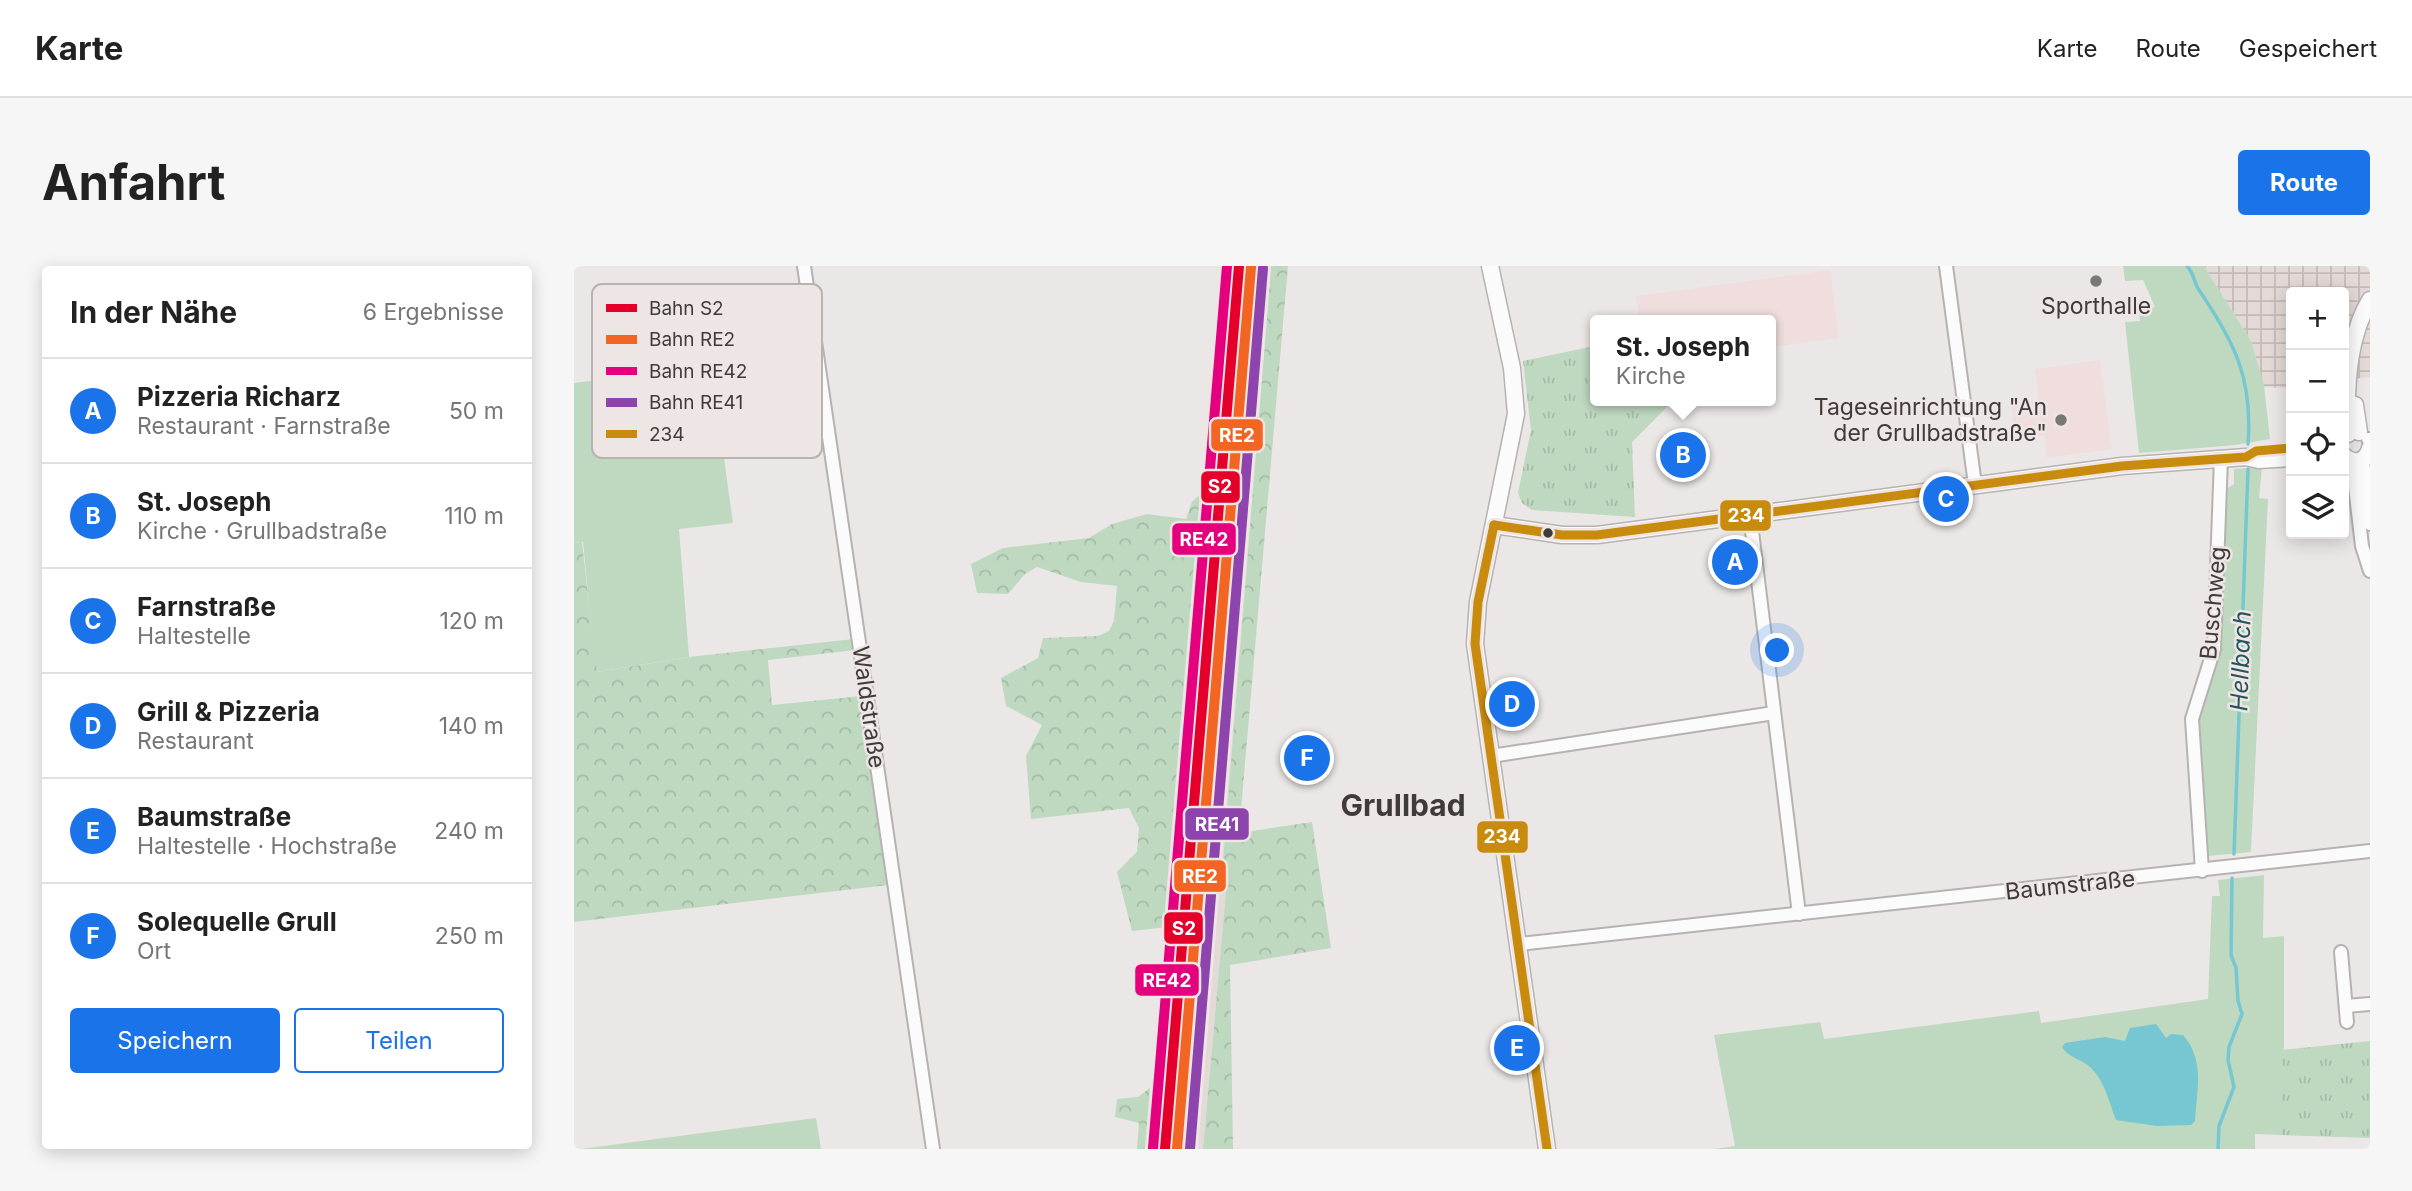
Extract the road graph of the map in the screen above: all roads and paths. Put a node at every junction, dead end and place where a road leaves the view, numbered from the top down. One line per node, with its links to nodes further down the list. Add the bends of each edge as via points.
1 (804, 266): 4 (street, Waldstraße)
2 (1490, 266): 15 (street, via 1516,414)
3 (1946, 266): 12 (street)
4 (807, 284)
5 (2370, 300): 7 (street, via 2354,338 2346,401)
6 (822, 389): 27 (street, Waldstraße)
7 (2361, 446): 14 (street); 16 (street, via 2362,546)
8 (2286, 448): 9 (street, via 2256,451)
9 (2246, 457): 10 (street); 11 (street)
10 (2221, 458): 12 (street); 20 (street, Buschweg, via 2214,649 2192,719)
11 (2286, 458)
12 (1975, 485): 13 (street)
13 (1749, 515): 15 (street, via 1597,535); 17 (street)
14 (2370, 524)
15 (1494, 525): 18 (street, via 1478,602 1475,644)
16 (2370, 572)
17 (1774, 713): 18 (street); 21 (street)
18 (1491, 756): 22 (street)
19 (2370, 851): 20 (street, Baumstraße)
20 (2202, 871): 21 (street, Baumstraße)
21 (1799, 914): 22 (street, Baumstraße)
22 (1520, 944): 28 (street)
23 (2341, 952): 25 (street)
24 (2370, 1004): 25 (street)
25 (2346, 1006): 26 (street)
26 (2347, 1021)
27 (933, 1149)
28 (1547, 1149)

